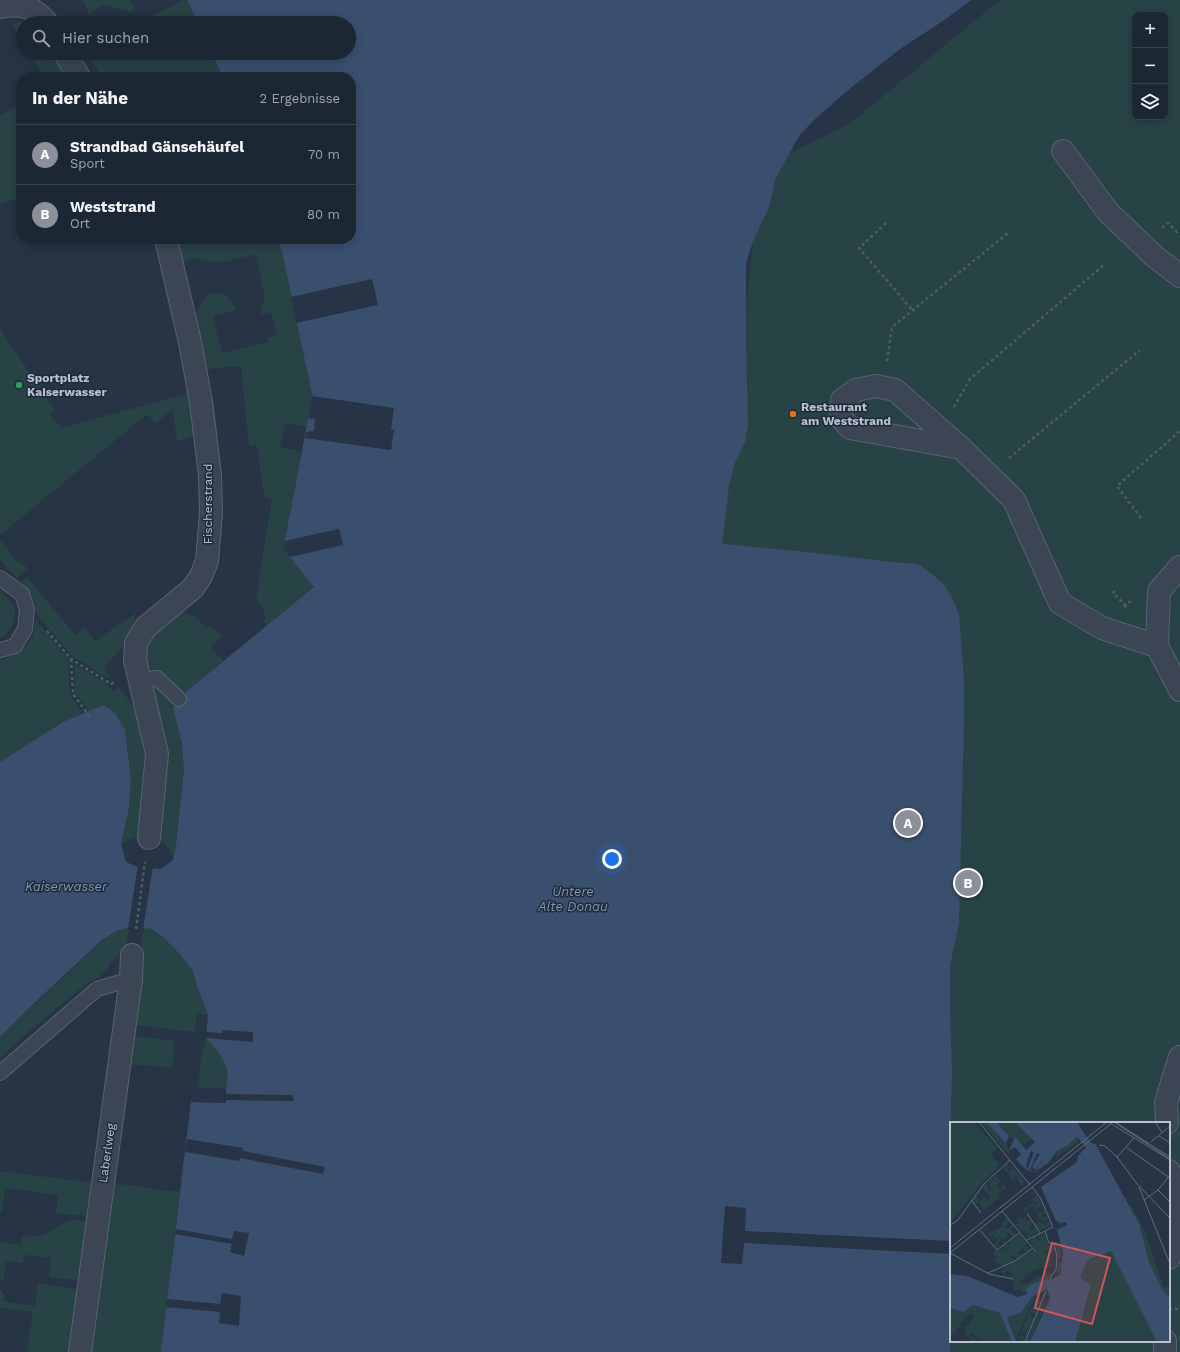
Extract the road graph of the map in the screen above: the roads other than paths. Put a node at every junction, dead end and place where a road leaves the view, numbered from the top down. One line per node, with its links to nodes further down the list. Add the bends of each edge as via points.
1 (0, 7): 2 (street, via 28,6)
2 (42, 16)
3 (69, 60): 4 (street)
4 (76, 72)
5 (1063, 151): 7 (street, via 1108,212 1154,256)
6 (167, 244): 13 (street, Fischerstrand, via 201,402 210,475 211,514 207,561 201,576 193,588 146,627 136,643 135,660)
7 (1180, 276)
8 (961, 448): 8 (street, via 895,390 876,386 856,390 842,400 841,418 850,428); 11 (street, via 1014,500 1060,603 1102,628)
9 (1180, 567): 11 (street, via 1159,591)
10 (0, 578): 12 (lane, via 22,594 28,609 25,629 15,646)
11 (1157, 646): 14 (street)
12 (0, 650)
13 (140, 680): 15 (lane, via 157,678); 16 (street, Fischerstrand, via 157,754)
14 (1180, 690)
15 (179, 699)
16 (149, 838)
17 (132, 955): 18 (street, Laberlweg)
18 (131, 979): 20 (lane, via 97,989); 24 (street, Laberlweg)
19 (1180, 1057): 21 (street, via 1166,1102)
20 (0, 1073)
21 (1167, 1122)
22 (1170, 1194): 23 (street)
23 (1170, 1237)
24 (80, 1352)

